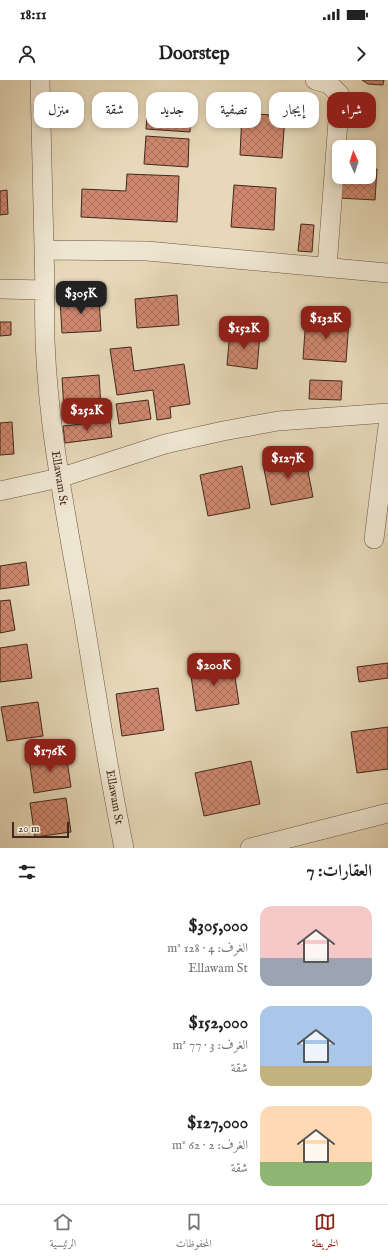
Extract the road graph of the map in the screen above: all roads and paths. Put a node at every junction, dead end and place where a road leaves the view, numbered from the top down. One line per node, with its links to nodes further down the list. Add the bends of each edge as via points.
1 (40, 80): 3 (street, Ellawam St)
2 (314, 80): 4 (street, via 329,84 340,95)
3 (44, 250): 4 (street, via 147,251); 7 (street, Ellawam St)
4 (327, 267): 5 (street)
5 (388, 273)
6 (0, 289): 7 (street)
7 (45, 290): 10 (street, Ellawam St, via 46,379)
8 (388, 413): 10 (street, via 278,421 223,431 165,444)
9 (388, 426): 12 (street)
10 (59, 478): 11 (street); 14 (street, Ellawam St)
11 (0, 491)
12 (374, 539)
13 (388, 813): 15 (street)
14 (124, 848)
15 (250, 848)

